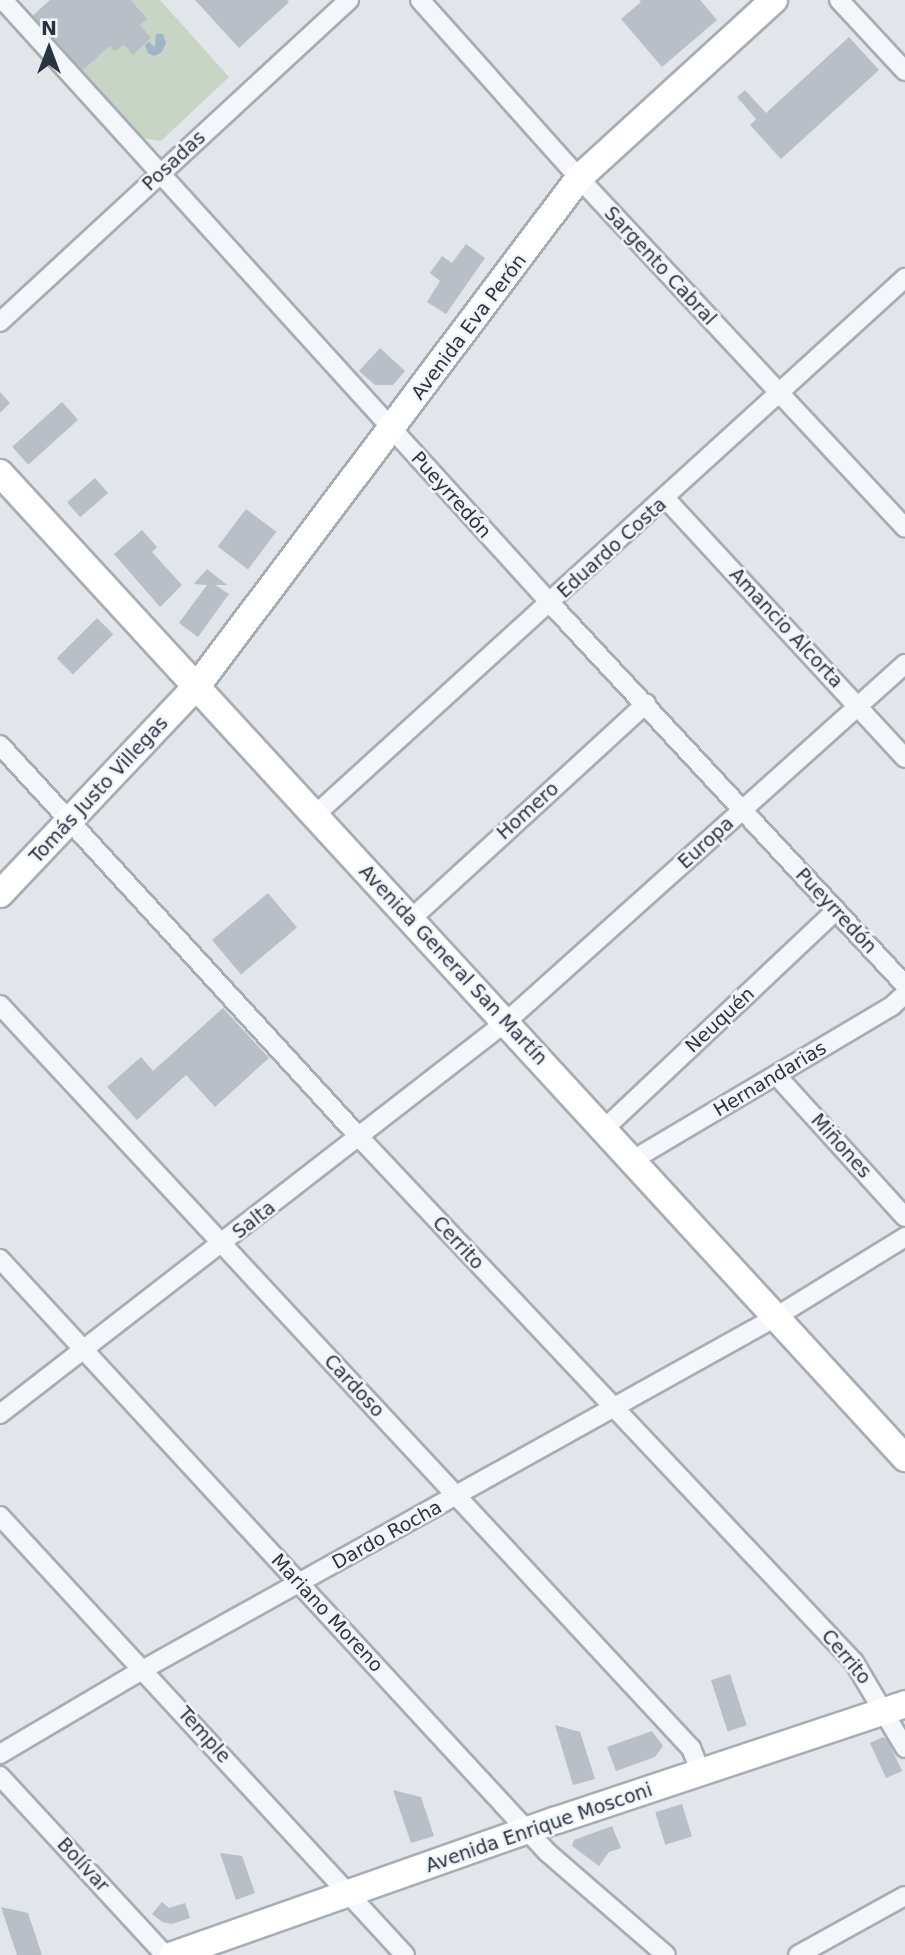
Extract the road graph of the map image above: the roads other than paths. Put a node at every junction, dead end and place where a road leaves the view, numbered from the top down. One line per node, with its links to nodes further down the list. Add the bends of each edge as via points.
1 (3, 0): 7 (street, Pueyrredón)
2 (349, 0): 7 (street, Posadas)
3 (420, 0): 8 (street, Sargento Cabral)
4 (774, 0): 8 (main road, Avenida Eva Perón)
5 (839, 0): 6 (street)
6 (905, 71)
7 (160, 174): 10 (street, Posadas); 12 (street, Pueyrredón)
8 (579, 178): 11 (street, Sargento Cabral); 12 (main road, Avenida Eva Perón)
9 (901, 289): 11 (street, Eduardo Costa)
10 (0, 323)
11 (779, 393): 14 (street, Eduardo Costa); 15 (street, Sargento Cabral)
12 (392, 430): 16 (street, Pueyrredón); 18 (main road, Avenida Eva Perón)
13 (0, 473): 18 (main road, Avenida General San Martín)
14 (666, 499): 16 (street, Eduardo Costa); 20 (street, Amancio Alcorta)
15 (905, 527)
16 (551, 604): 19 (street, Pueyrredón); 24 (street, Eduardo Costa)
17 (905, 664): 20 (street, Europa)
18 (197, 686): 24 (main road, Avenida General San Martín); 25 (main road, Tomás Justo Villegas)
19 (646, 704): 23 (street, Pueyrredón); 28 (street, Homero)
20 (858, 707): 22 (street, Amancio Alcorta); 23 (street, Europa)
21 (0, 745): 25 (street, Cerrito)
22 (905, 758)
23 (742, 809): 27 (street, Pueyrredón); 32 (street, Europa)
24 (315, 815): 28 (main road, Avenida General San Martín)
25 (70, 821): 26 (main road, Tomás Justo Villegas); 35 (street, Cerrito)
26 (0, 894)
27 (836, 910): 29 (street, Pueyrredón); 34 (street, Neuquén)
28 (411, 919): 32 (main road, Avenida General San Martín)
29 (905, 985)
30 (905, 993): 33 (street, Hernandarias, via 892,1006)
31 (0, 1005): 39 (street, Cardoso)
32 (506, 1022): 34 (main road, Avenida General San Martín); 35 (street, Salta)
33 (777, 1076): 36 (street, Hernandarias); 37 (street, Miñones)
34 (604, 1129): 36 (main road, Avenida General San Martín)
35 (360, 1138): 39 (street, Salta); 43 (street, Cerrito)
36 (631, 1161): 41 (main road, Avenida General San Martín)
37 (905, 1217)
38 (905, 1237): 41 (street, Dardo Rocha)
39 (222, 1245): 42 (street, Salta); 46 (street, Cardoso)
40 (0, 1259): 42 (street, Mariano Moreno)
41 (774, 1318): 43 (street, Dardo Rocha); 45 (main road, Avenida General San Martín)
42 (85, 1348): 44 (street, Salta); 48 (street, Mariano Moreno)
43 (612, 1408): 46 (street, Dardo Rocha); 50 (street, Cerrito)
44 (0, 1414)
45 (905, 1458)
46 (457, 1496): 48 (street, Dardo Rocha); 53 (street, Cardoso, via 691,1748)
47 (0, 1516): 49 (street, Temple)
48 (299, 1584): 49 (street, Dardo Rocha); 55 (street, Mariano Moreno)
49 (144, 1669): 52 (street, Dardo Rocha); 56 (street, Temple)
50 (895, 1707): 51 (street, Cerrito); 53 (main road, Avenida Enrique Mosconi)
51 (905, 1748)
52 (0, 1754)
53 (701, 1773): 55 (main road, Avenida Enrique Mosconi)
54 (0, 1776): 58 (street, Bolívar)
55 (528, 1831): 56 (main road, Avenida Enrique Mosconi); 61 (street, Mariano Moreno)
56 (348, 1895): 59 (main road, Avenida Enrique Mosconi); 60 (street, Temple)
57 (905, 1896): 62 (street)
58 (165, 1955)
59 (173, 1955)
60 (405, 1955)
61 (666, 1955)
62 (799, 1955)

